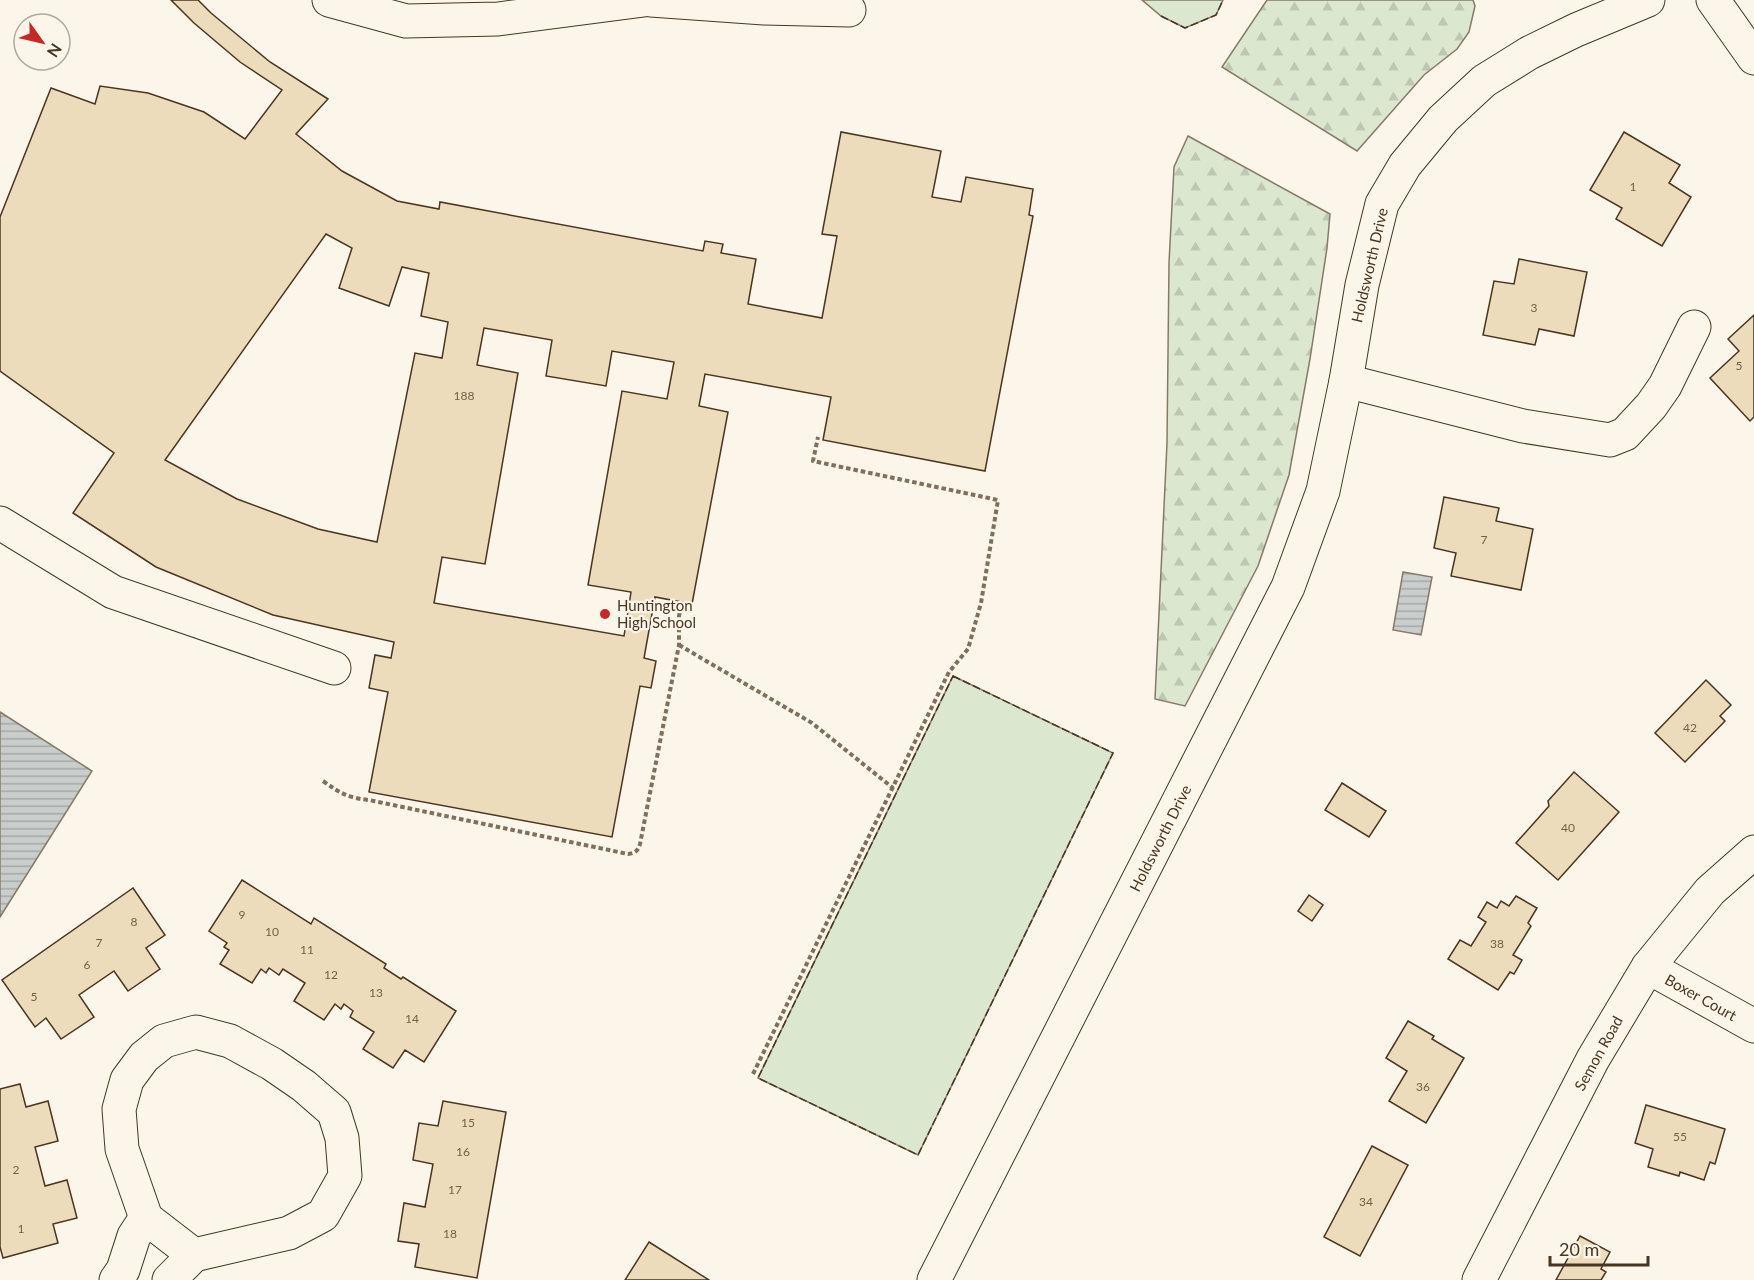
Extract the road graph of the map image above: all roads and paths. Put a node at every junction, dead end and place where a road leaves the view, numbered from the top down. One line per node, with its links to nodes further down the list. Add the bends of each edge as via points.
1 (329, 0): 2 (street, via 406,21 498,19)
2 (644, 0)
3 (651, 0): 6 (street)
4 (1648, 0): 9 (street, Holdsworth Drive, via 1529,52 1484,81 1443,119 1405,165 1382,204 1362,285)
5 (1713, 0): 7 (street)
6 (849, 10)
7 (1754, 58)
8 (1694, 327): 9 (street, via 1651,406 1625,434 1610,440 1523,426)
9 (1346, 381): 25 (street, Holdsworth Drive, via 1323,490 1288,587)
10 (818, 437): 16 (path, via 813,461 998,500 981,603 968,649 949,672)
11 (0, 523): 14 (street, via 113,592)
12 (682, 602): 13 (path)
13 (679, 645): 15 (path, via 639,849 634,853 353,798); 16 (path, via 812,723)
14 (334, 668)
15 (323, 781)
16 (893, 788): 20 (path)
17 (1754, 852): 18 (street, Semon Road, via 1710,891)
18 (1648, 967): 19 (street, Boxer Court); 26 (street, Semon Road, via 1593,1059)
19 (1754, 1026)
20 (753, 1074)
21 (146, 1218): 22 (street); 22 (street, via 122,1149 119,1109 126,1080 144,1057 164,1041 196,1032 230,1041 304,1086 334,1112 342,1138 345,1176 323,1215 289,1233); 23 (street)
22 (194, 1255): 24 (street)
23 (116, 1280)
24 (169, 1280)
25 (934, 1280)
26 (1479, 1280)

